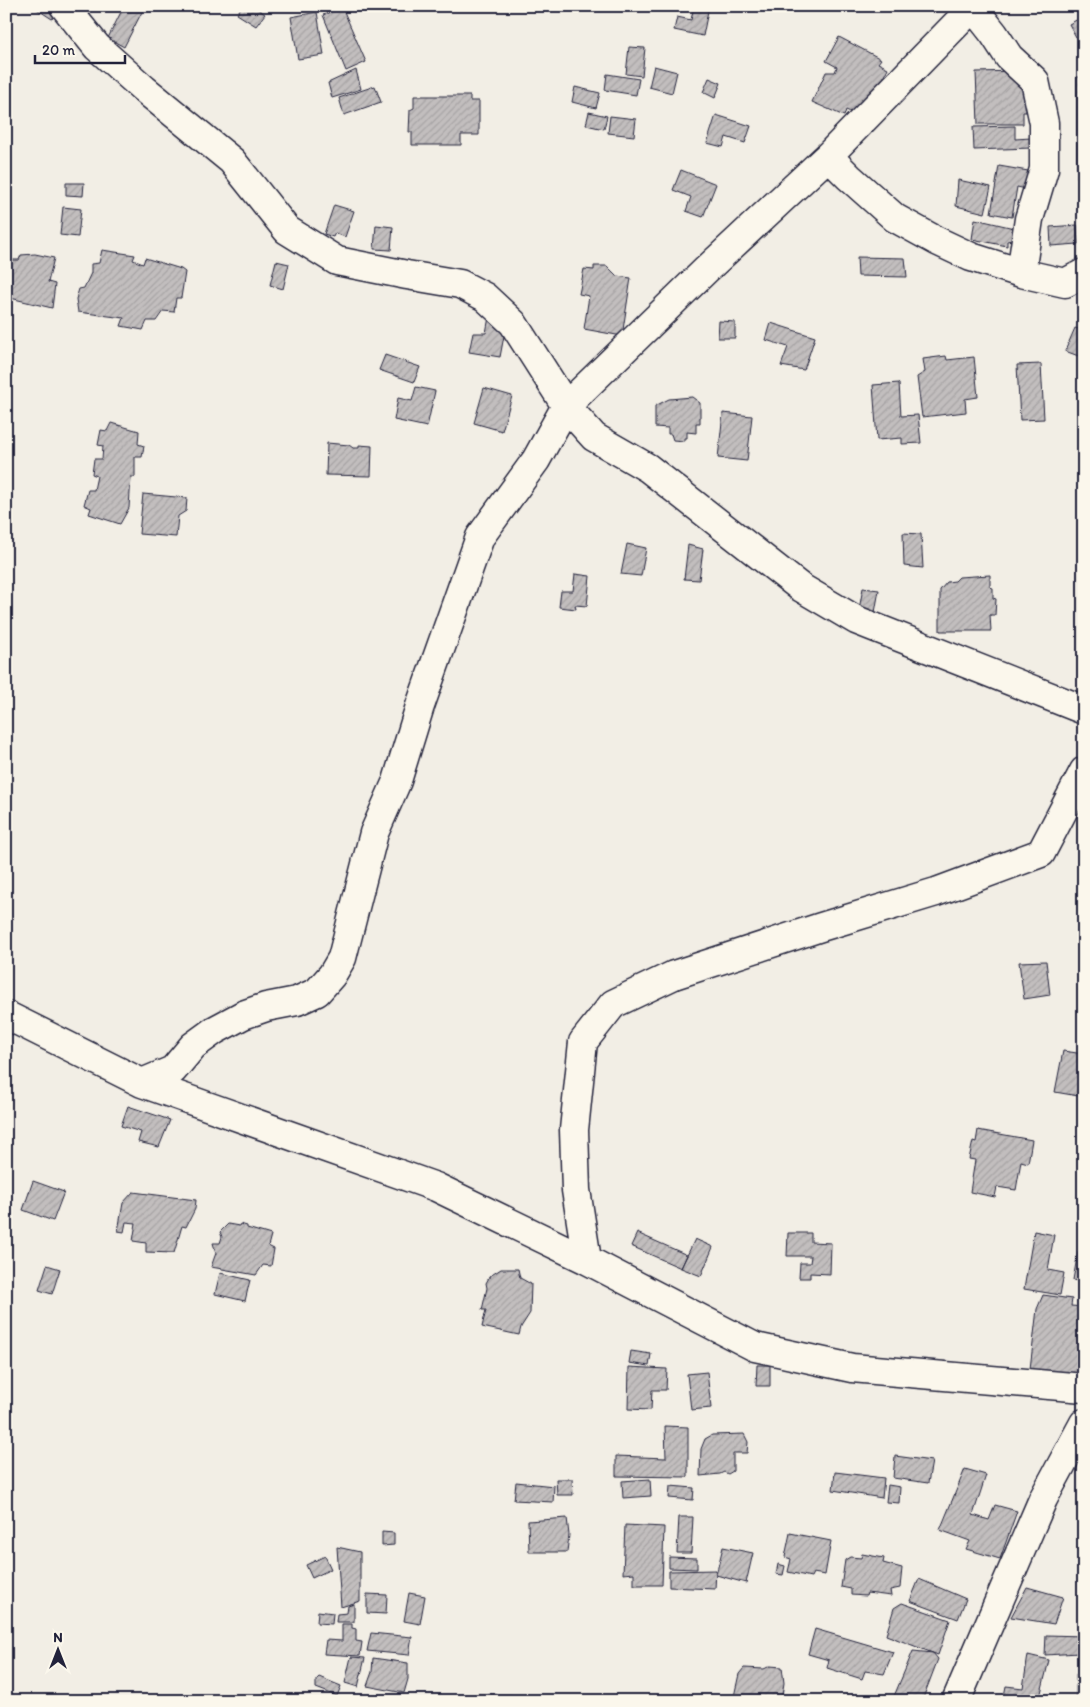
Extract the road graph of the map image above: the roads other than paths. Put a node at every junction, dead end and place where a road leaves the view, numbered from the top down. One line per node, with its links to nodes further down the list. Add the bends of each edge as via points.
1 (64, 6): 6 (street, via 97,47 232,161 287,230 337,261 460,284 485,297 513,323)
2 (973, 7): 3 (street); 4 (street, via 1009,58 1035,81 1044,123 1044,169 1029,219)
3 (828, 156): 4 (street, via 895,218 971,258); 6 (street)
4 (1021, 273): 5 (street, via 1065,283)
5 (1084, 274)
6 (566, 406): 7 (street, via 594,437 648,468 800,587 856,620); 10 (street, via 536,460 480,537 397,781 374,832 342,958 332,975 317,992 296,1001 258,1009 215,1030 193,1046 173,1070)
7 (1084, 710)
8 (1084, 771): 11 (street, via 1041,854 936,892 674,975 613,1004 583,1042 574,1130 576,1190)
9 (6, 1015): 10 (street)
10 (142, 1083): 11 (street, via 436,1187)
11 (587, 1260): 12 (street, via 755,1347 852,1368)
12 (1084, 1388)
13 (1084, 1423): 14 (street, via 1043,1499)
14 (956, 1701)

